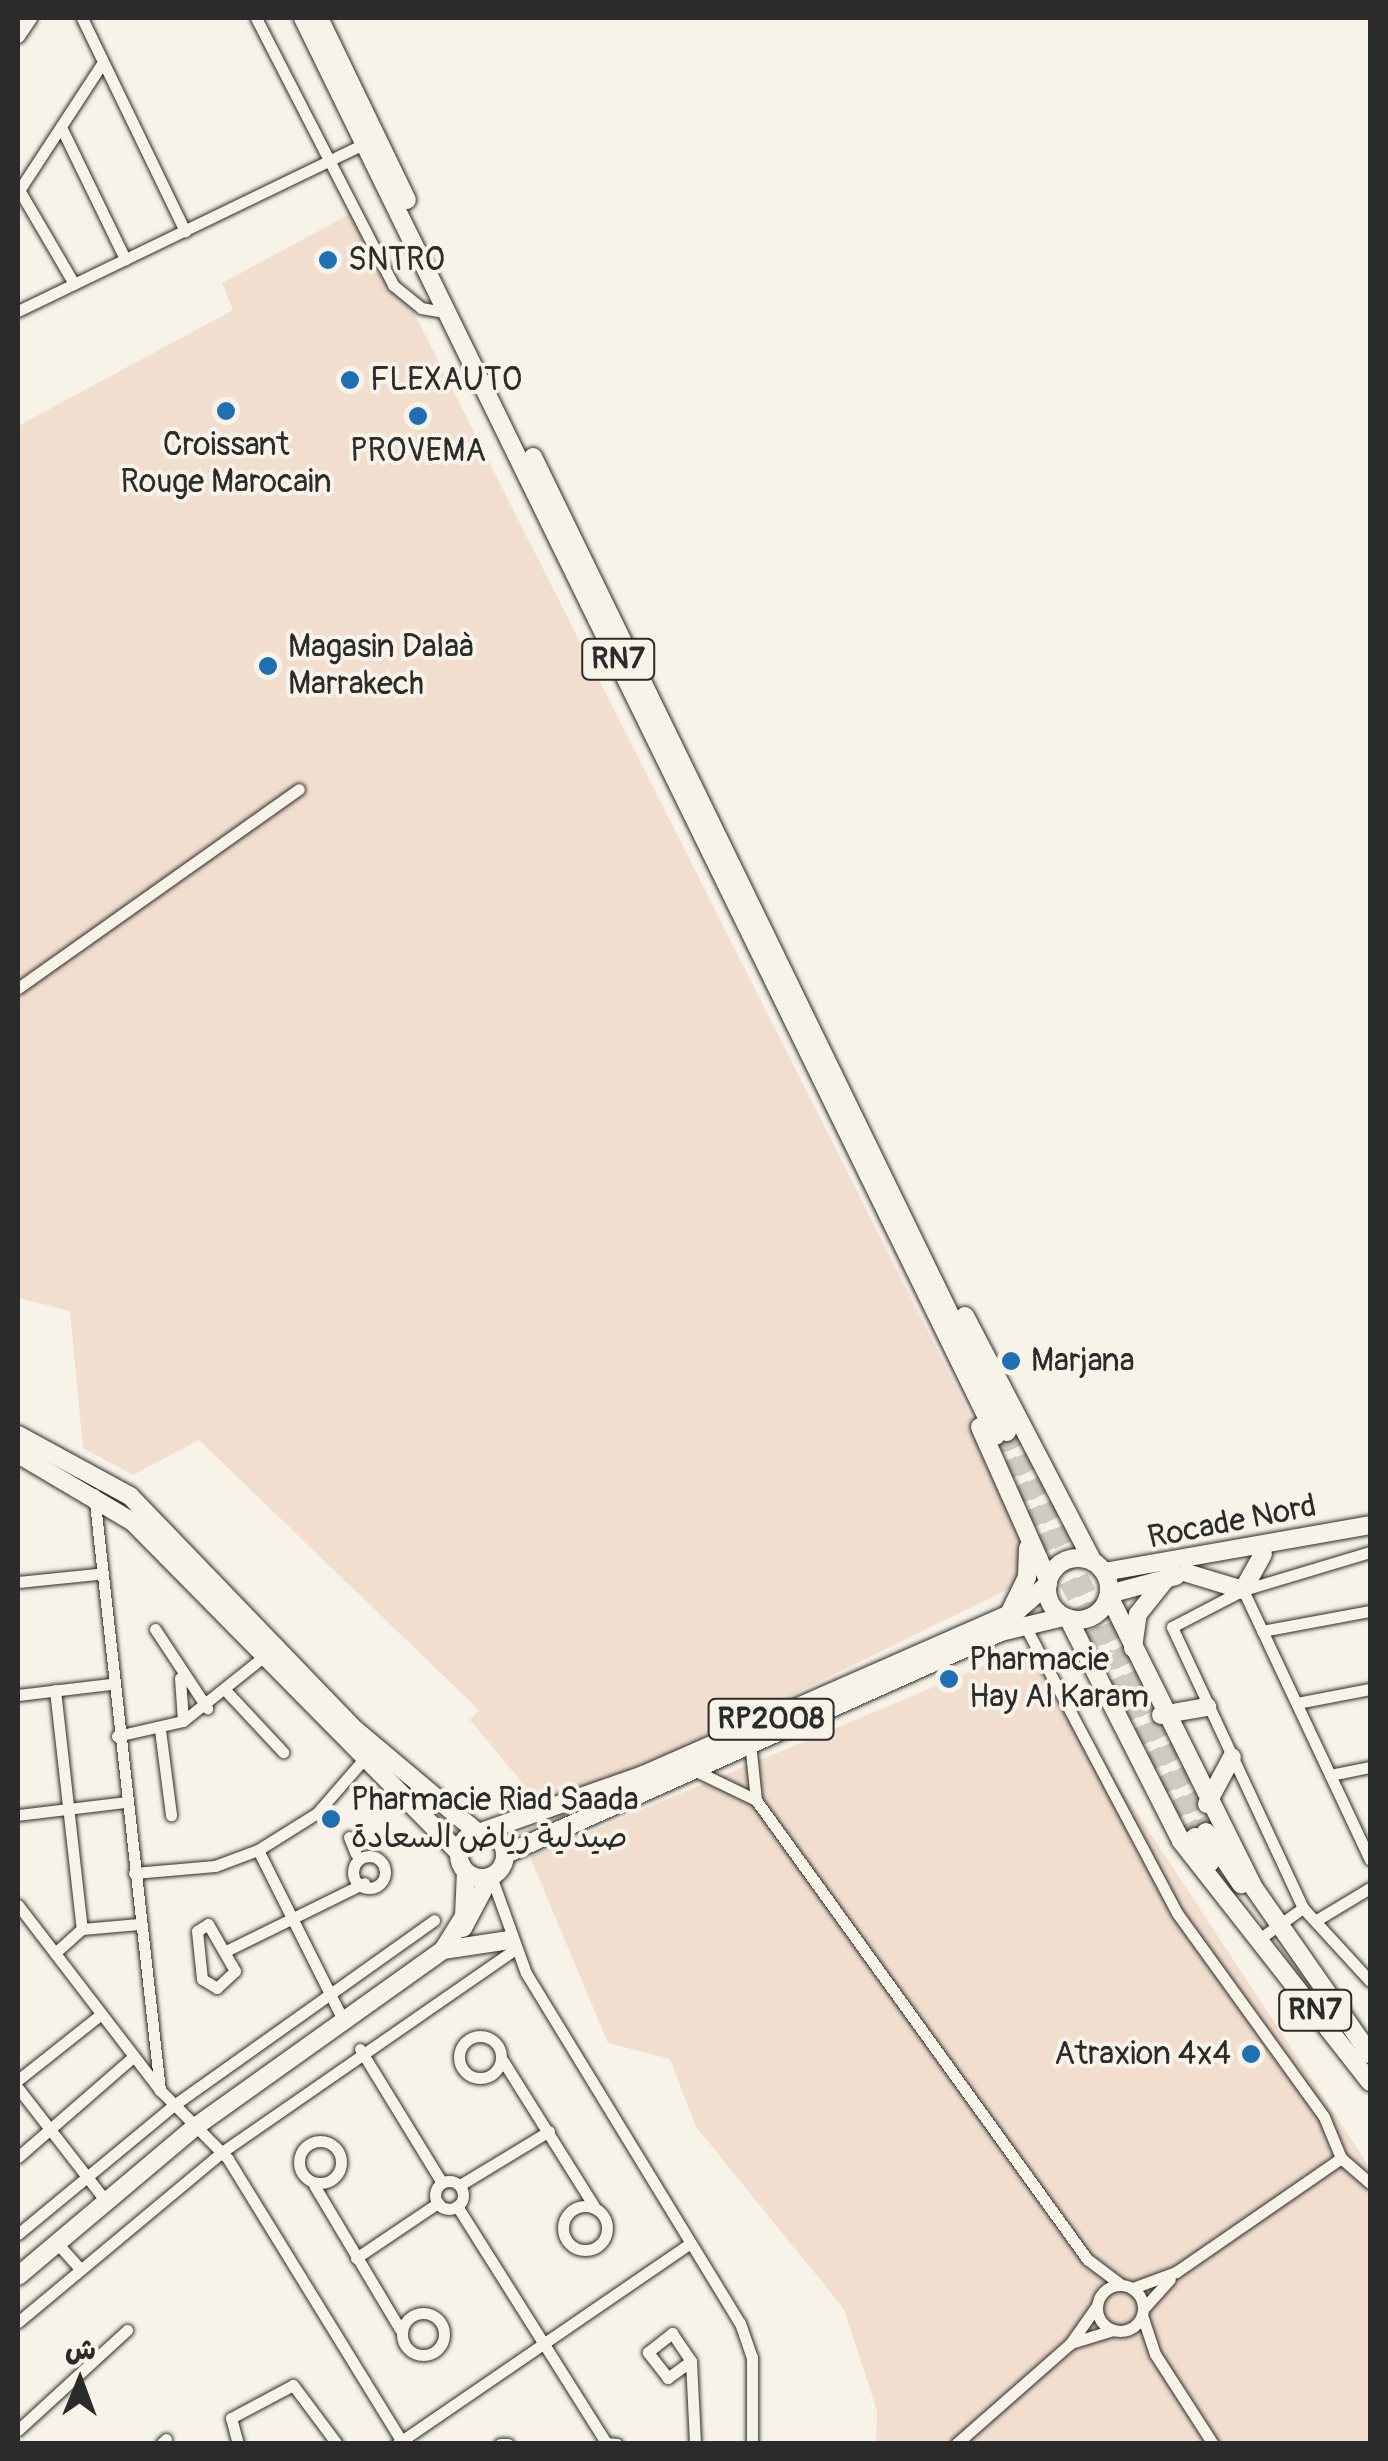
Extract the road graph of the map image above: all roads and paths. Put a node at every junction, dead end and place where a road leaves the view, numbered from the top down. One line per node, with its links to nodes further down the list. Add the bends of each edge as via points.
1 (30, 18): 6 (street)
2 (82, 18): 7 (street)
3 (256, 18): 10 (street)
4 (304, 18): 9 (main road, RN7)
5 (320, 18): 19 (main road, RN7)
6 (18, 36)
7 (103, 62): 8 (street); 12 (street)
8 (60, 126): 11 (street); 13 (street)
9 (366, 143): 10 (street); 16 (main road, RN7)
10 (328, 162): 12 (street); 16 (street, via 398,291)
11 (18, 190): 14 (street)
12 (185, 230): 13 (street)
13 (125, 260): 14 (street)
14 (74, 284): 15 (street)
15 (18, 311)
16 (450, 313): 19 (main road, RN7)
17 (299, 788): 18 (street)
18 (18, 988)
19 (941, 1296): 20 (main road, RN7); 25 (main road); 28 (main road, via 991,1355)
20 (1002, 1434)
21 (18, 1435): 69 (main road, via 130,1496 352,1727)
22 (21, 1461): 23 (main road)
23 (94, 1491): 30 (street); 42 (main road)
24 (1370, 1528): 27 (main road, Rocade Nord); 28 (main road, Rocade Nord)
25 (1027, 1538): 33 (main road); 38 (main road, via 1027,1577)
26 (1370, 1552): 34 (street)
27 (1262, 1554): 29 (main road, Rocade Nord); 34 (main road)
28 (1099, 1567): 33 (main road, via 1065,1562); 35 (main road)
29 (1187, 1572): 31 (main road, Rocade Nord); 34 (main road)
30 (97, 1574): 32 (street); 44 (street)
31 (1166, 1579): 35 (main road, Rocade Nord); 41 (main road, via 1138,1614)
32 (18, 1582)
33 (1048, 1582): 37 (main road); 38 (main road, RP2008)
34 (1243, 1590): 40 (street); 50 (street, via 1172,1626)
35 (1109, 1594): 37 (main road, via 1093,1617); 41 (main road)
36 (1370, 1611): 40 (street)
37 (1066, 1618): 38 (main road, RP2008); 90 (main road, via 1170,1824)
38 (1016, 1619): 56 (main road, RP2008); 69 (main road, RP2008, via 586,1800); 113 (street, via 1177,1913 1324,2116)
39 (156, 1629): 43 (street)
40 (1262, 1631): 49 (street)
41 (1133, 1654): 52 (main road)
42 (262, 1658): 47 (street); 59 (main road)
43 (180, 1678): 51 (street); 53 (street)
44 (110, 1684): 46 (street); 55 (street)
45 (1370, 1689): 49 (street)
46 (55, 1690): 48 (street); 66 (street)
47 (228, 1693): 51 (street); 57 (street)
48 (18, 1695)
49 (1297, 1703): 62 (street)
50 (1207, 1707): 52 (main road); 58 (street)
51 (207, 1708): 53 (street)
52 (1161, 1715): 65 (main road)
53 (183, 1722): 54 (street)
54 (160, 1730): 55 (street); 68 (street)
55 (117, 1736): 64 (street)
56 (750, 1742): 61 (main road, RP2008); 63 (street)
57 (282, 1752)
58 (1232, 1757): 65 (main road); 82 (street)
59 (363, 1760): 71 (street, via 317,1813); 72 (main road)
60 (1370, 1768): 62 (street)
61 (690, 1770): 63 (street); 74 (main road, RP2008)
62 (1330, 1775): 75 (street)
63 (756, 1800): 127 (street)
64 (125, 1802): 66 (street); 77 (street)
65 (1207, 1804): 87 (main road)
66 (67, 1808): 67 (street); 88 (street)
67 (18, 1815)
68 (171, 1816)
69 (481, 1832): 72 (main road, RP2008); 74 (main road)
70 (350, 1838): 73 (street)
71 (258, 1850): 77 (street, via 214,1866); 83 (street)
72 (458, 1852): 76 (main road)
73 (356, 1854): 79 (street); 79 (street, via 388,1880 379,1888)
74 (506, 1854): 78 (main road)
75 (1370, 1860)
76 (466, 1872): 78 (main road); 89 (main road)
77 (134, 1873): 86 (street)
78 (490, 1877): 89 (main road, via 480,1909); 91 (street)
79 (364, 1882): 83 (street)
80 (1370, 1888): 85 (street)
81 (18, 1905): 94 (street)
82 (1303, 1908): 85 (street); 87 (street)
83 (290, 1920): 93 (street); 96 (street)
84 (434, 1920): 96 (street)
85 (1315, 1921): 95 (street)
86 (139, 1924): 88 (street); 106 (street)
87 (1278, 1926): 90 (street); 90 (main road, RN7, via 1200,1834); 100 (main road, RN7)
88 (82, 1930): 94 (street)
89 (458, 1931): 92 (main road)
90 (1259, 1939): 104 (main road, RN7)
91 (512, 1945): 92 (main road); 99 (street); 125 (street)
92 (444, 1950): 98 (main road)
93 (226, 1951): 93 (street, via 214,1928 198,1928 207,1987 234,1976)
94 (55, 1953): 97 (street)
95 (1370, 1981)
96 (327, 1992): 98 (street); 107 (street)
97 (100, 2015): 101 (street); 103 (street)
98 (344, 2022): 108 (main road)
99 (360, 2048): 111 (street); 115 (street)
100 (1370, 2054)
101 (132, 2058): 106 (street); 109 (street)
102 (503, 2061): 110 (street)
103 (18, 2080)
104 (1370, 2082)
105 (18, 2088): 109 (street)
106 (160, 2090): 107 (street)
107 (174, 2105): 108 (street); 114 (street)
108 (195, 2127): 111 (street); 119 (main road)
109 (50, 2129): 112 (street); 114 (street)
110 (548, 2131): 118 (street); 122 (street)
111 (222, 2152): 128 (street); 143 (street)
112 (18, 2157)
113 (1341, 2158): 116 (street); 129 (street)
114 (86, 2176): 119 (street); 123 (street)
115 (442, 2182): 118 (street); 120 (street)
116 (1370, 2183)
117 (314, 2185): 126 (street)
118 (460, 2185): 121 (street)
119 (105, 2200): 124 (main road)
120 (438, 2203): 121 (street); 126 (street)
121 (457, 2206): 138 (street)
122 (594, 2206)
123 (18, 2234)
124 (56, 2242): 128 (street); 130 (main road)
125 (689, 2244): 138 (street); 151 (street, via 752,2357)
126 (356, 2258): 135 (street)
127 (1087, 2259): 131 (street); 132 (street)
128 (80, 2270): 134 (street)
129 (1176, 2272): 131 (street); 133 (street)
130 (18, 2276)
131 (1126, 2286): 132 (street); 133 (street)
132 (1097, 2303): 137 (street); 139 (street)
133 (1143, 2312): 137 (street); 140 (street)
134 (18, 2322)
135 (400, 2329)
136 (126, 2330): 142 (street)
137 (1117, 2330): 139 (street); 140 (street)
138 (545, 2342): 143 (street); 144 (street)
139 (1070, 2344): 152 (street)
140 (1155, 2354): 153 (street)
141 (691, 2361): 150 (street)
142 (18, 2430)
143 (401, 2442)
144 (606, 2443): 149 (street)
145 (238, 2444): 146 (street, via 231,2418 293,2385)
146 (336, 2444)
147 (500, 2444): 148 (street)
148 (508, 2444)
149 (617, 2444)
150 (695, 2444)
151 (752, 2444)
152 (956, 2444)
153 (1213, 2444)

